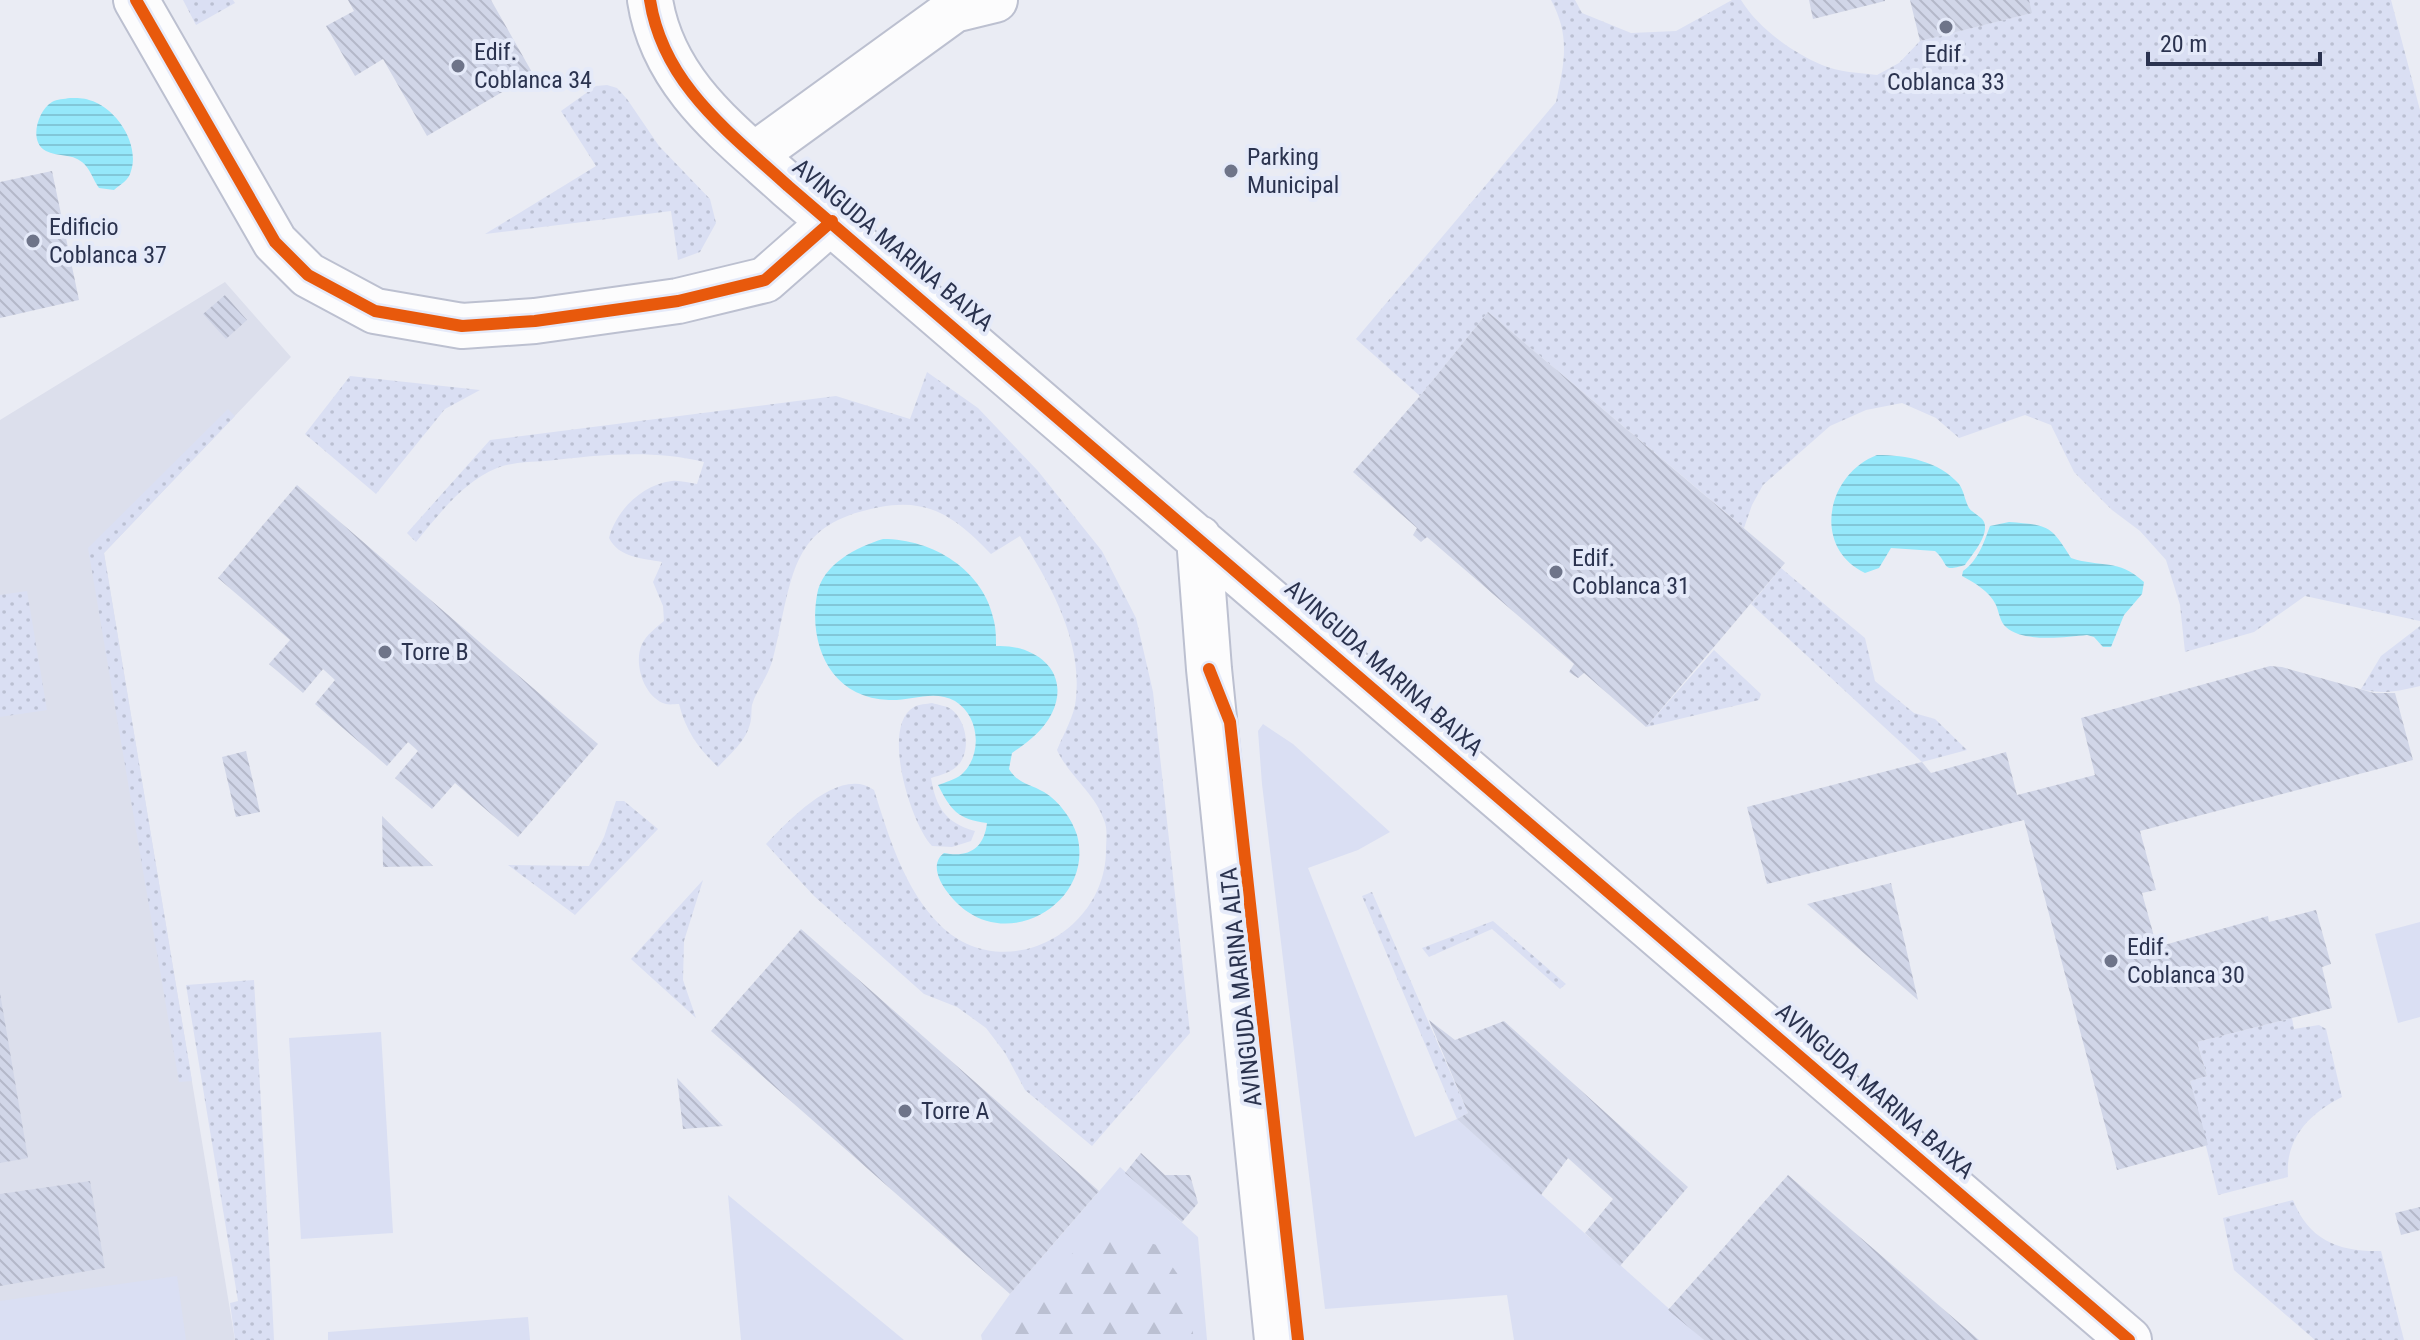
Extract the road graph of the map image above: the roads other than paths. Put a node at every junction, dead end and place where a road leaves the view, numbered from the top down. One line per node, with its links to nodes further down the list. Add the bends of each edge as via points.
1 (136, 0): 5 (street, via 275,242 308,275 375,311 462,326 678,301 765,280)
2 (650, 0): 4 (street, AVINGUDA MARINA BAIXA, via 667,57 697,101)
3 (995, 0): 4 (street, via 954,10)
4 (754, 155): 5 (street, AVINGUDA MARINA BAIXA)
5 (832, 221): 6 (street, AVINGUDA MARINA BAIXA)
6 (1199, 538): 7 (street, AVINGUDA MARINA ALTA); 8 (street, AVINGUDA MARINA BAIXA)
7 (1277, 1340)
8 (2129, 1340)

